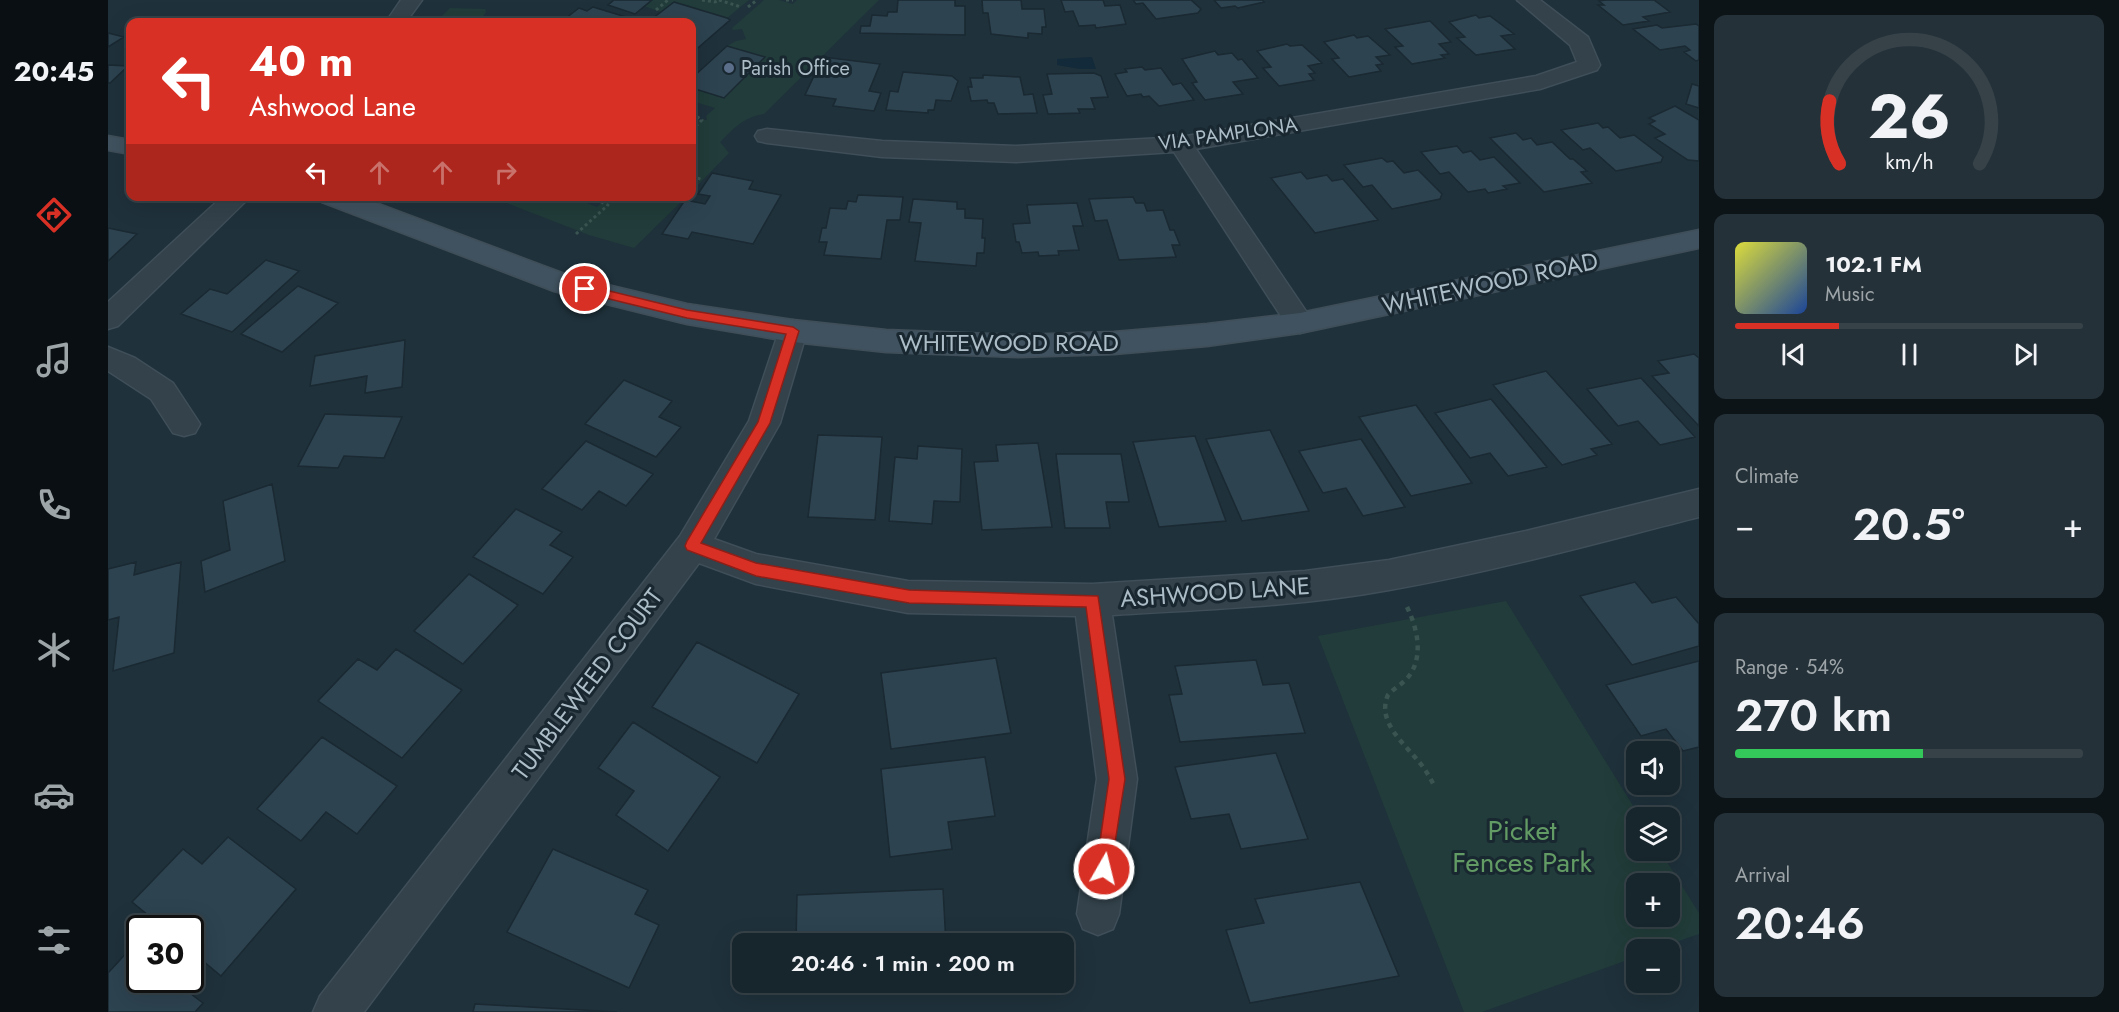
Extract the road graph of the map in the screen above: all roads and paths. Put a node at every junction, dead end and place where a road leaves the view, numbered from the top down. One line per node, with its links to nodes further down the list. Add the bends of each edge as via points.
1 (412, 0): 12 (street)
2 (668, 0): 11 (path)
3 (702, 0): 4 (path)
4 (719, 0): 9 (path)
5 (757, 0): 10 (path)
6 (786, 0): 7 (path)
7 (793, 0)
8 (1527, 0): 17 (street, VIA PAMPLONA, via 1580,42 1590,65 1540,82)
9 (741, 7)
10 (748, 7)
11 (656, 10)
12 (399, 18)
13 (696, 116): 14 (path, via 702,120)
14 (696, 126)
15 (768, 136): 17 (street, VIA PAMPLONA, via 882,149 1016,154)
16 (108, 143): 18 (main road)
17 (1181, 144): 27 (street)
18 (126, 146)
19 (696, 177): 20 (path)
20 (703, 180)
21 (234, 201): 26 (street)
22 (345, 201): 28 (main road, WHITEWOOD ROAD, via 564,284 687,314)
23 (599, 201): 24 (path, via 608,205)
24 (576, 234)
25 (1699, 239): 27 (main road, WHITEWOOD ROAD)
26 (108, 319)
27 (1300, 323): 28 (main road, WHITEWOOD ROAD, via 1114,343 1018,346 886,341)
28 (793, 331): 32 (street, TUMBLEWEED COURT, via 764,423)
29 (108, 358): 30 (street, via 162,391)
30 (183, 424)
31 (1695, 509): 33 (street, ASHWOOD LANE)
32 (692, 546): 34 (street, ASHWOOD LANE, via 756,569 909,597); 37 (street, TUMBLEWEED COURT)
33 (1389, 575): 34 (street, ASHWOOD LANE, via 1305,587); 35 (path, via 1411,614 1417,665 1408,678 1394,686 1385,712 1391,727)
34 (1092, 600): 36 (street, via 1117,779)
35 (1435, 787)
36 (1098, 914)
37 (336, 1012)

